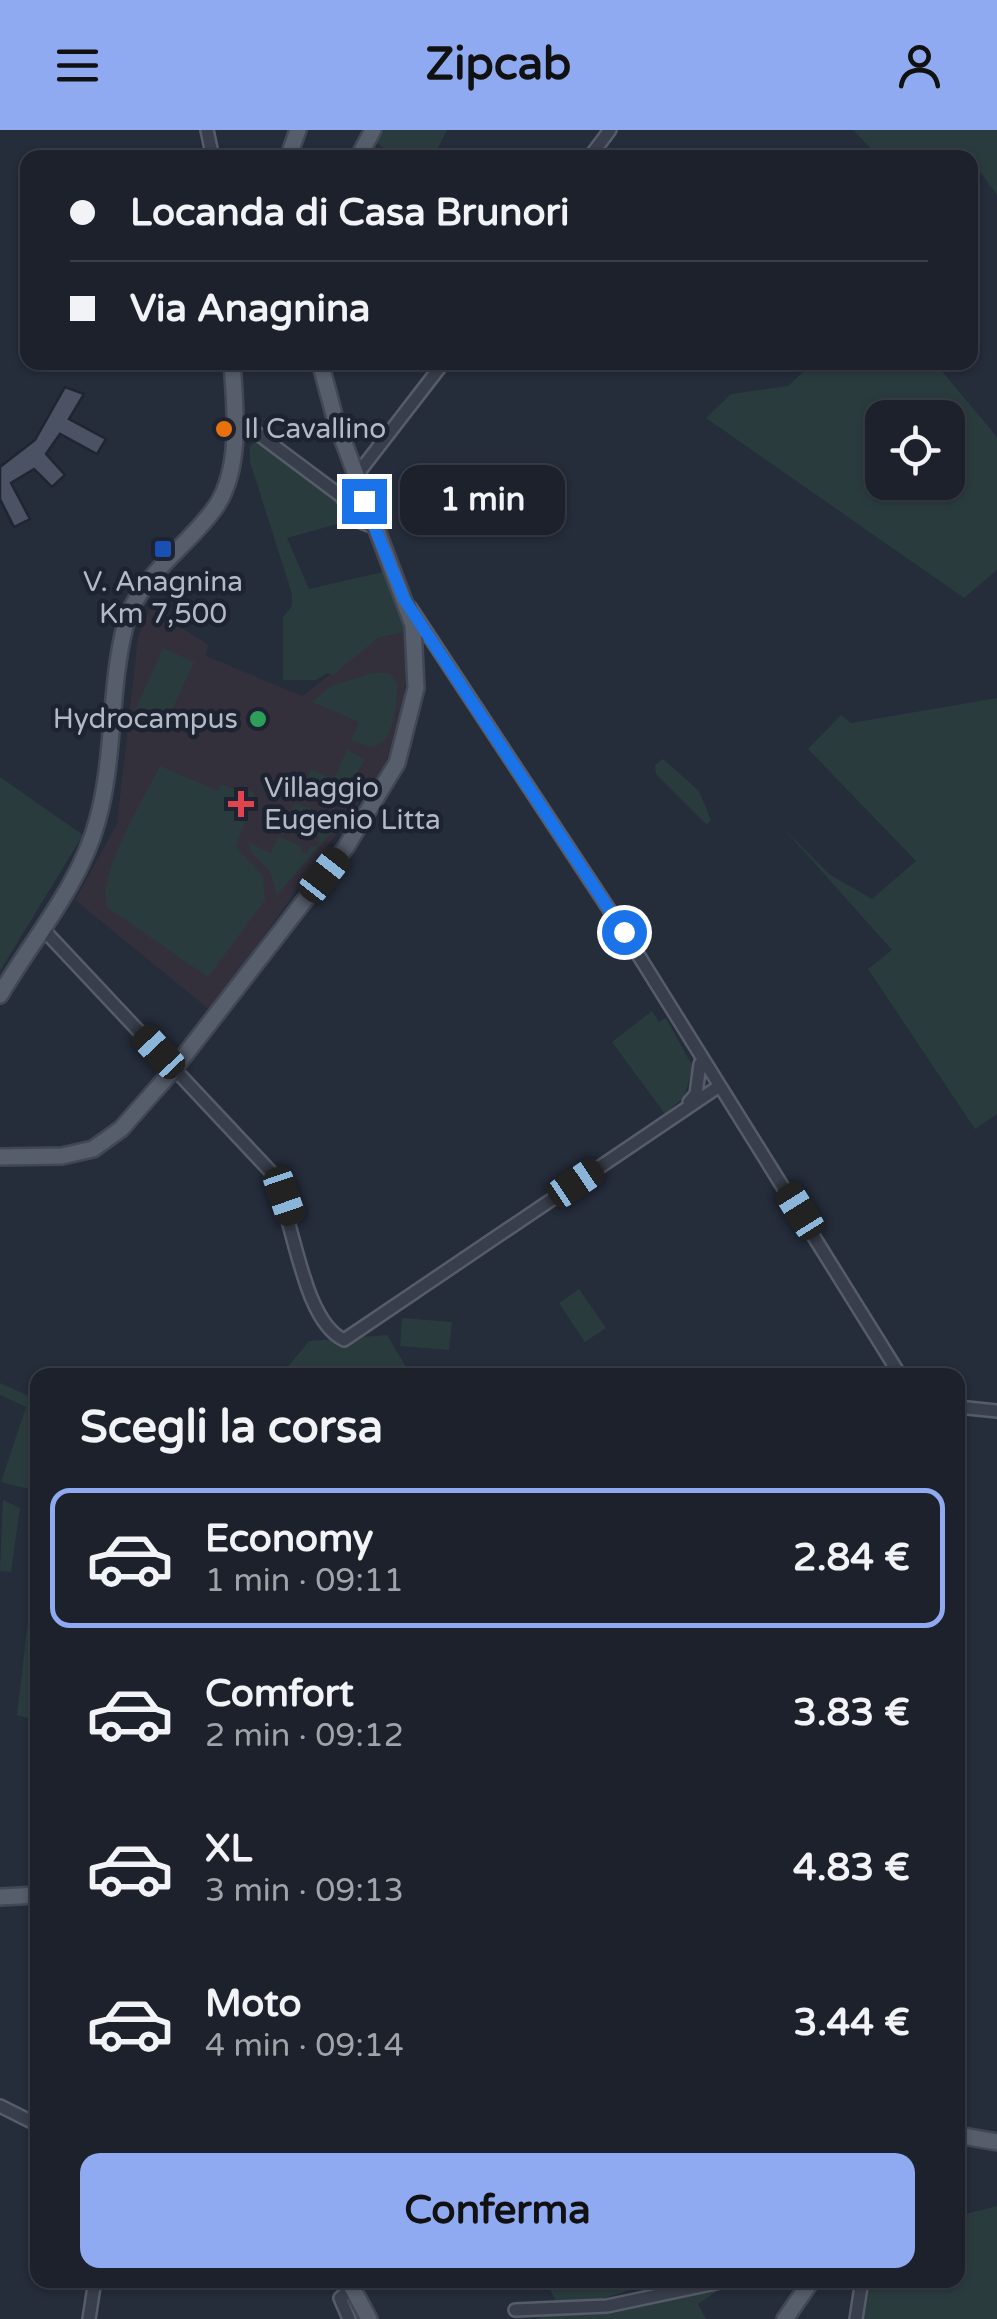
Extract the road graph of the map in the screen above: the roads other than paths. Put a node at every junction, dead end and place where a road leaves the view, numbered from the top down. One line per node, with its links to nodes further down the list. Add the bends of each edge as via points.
1 (232, 370): 4 (main road)
2 (323, 370): 5 (main road)
3 (438, 370): 5 (street)
4 (234, 416): 6 (street); 11 (main road, via 226,487 216,507 147,582 126,624 96,825)
5 (356, 476): 6 (street, via 352,496); 7 (main road)
6 (341, 496): 7 (street, via 358,521)
7 (372, 520): 8 (main road)
8 (404, 599): 9 (street); 10 (main road)
9 (438, 645): 10 (street, via 426,642); 13 (street)
10 (416, 655): 14 (main road, via 410,728 384,791)
11 (42, 928): 12 (main road); 14 (street)
12 (0, 995)
13 (698, 1057): 15 (street); 16 (street, via 696,1094)
14 (174, 1069): 16 (street, via 271,1172 322,1321 344,1340); 17 (main road, via 121,1129 93,1148 62,1156)
15 (718, 1087): 16 (street); 18 (street)
16 (679, 1112)
17 (0, 1156)
18 (896, 1368)
19 (965, 1407): 20 (street)
20 (997, 1411)
21 (30, 1895): 22 (main road)
22 (0, 1897)
23 (0, 2106): 24 (street)
24 (30, 2121)
25 (965, 2138): 27 (main road)
26 (965, 2144): 27 (main road)
27 (997, 2146)
28 (94, 2288): 35 (street)
29 (345, 2288): 36 (street, via 340,2298)
30 (351, 2288): 37 (main road)
31 (692, 2288): 34 (street, via 607,2306)
32 (806, 2288): 38 (main road)
33 (861, 2288): 39 (street)
34 (516, 2310)
35 (89, 2319)
36 (348, 2319)
37 (368, 2319)
38 (785, 2319)
39 (856, 2319)

